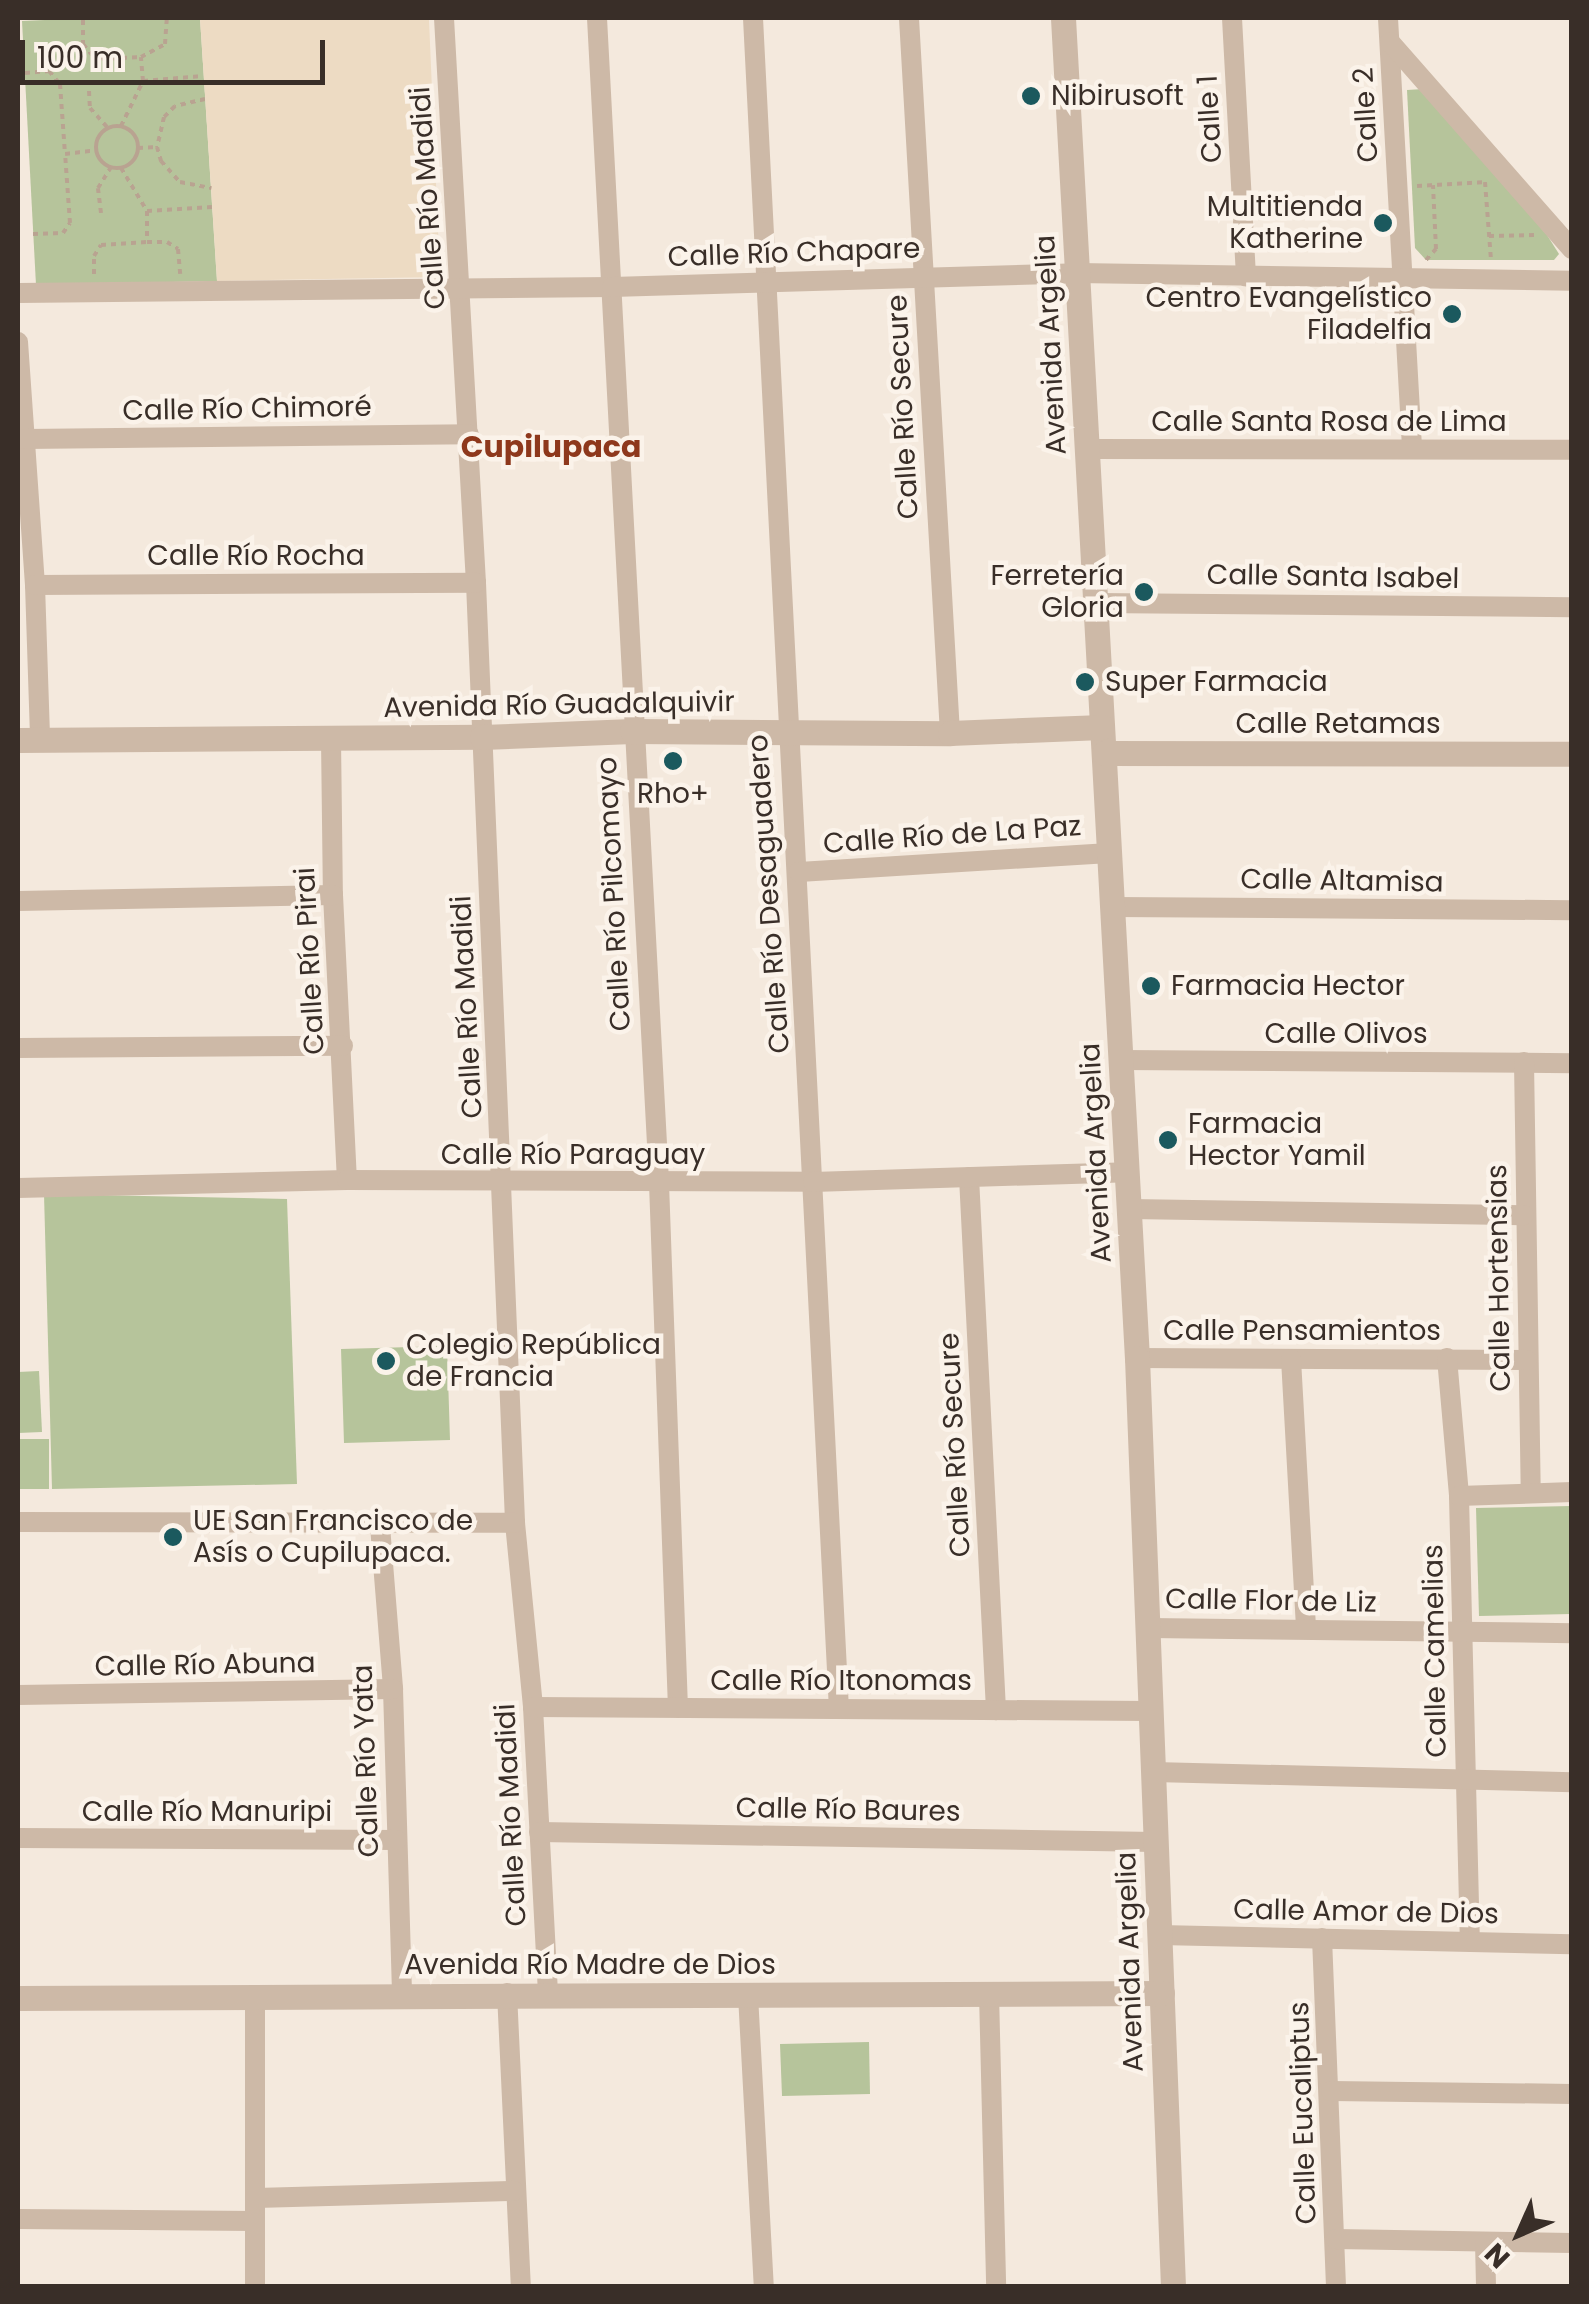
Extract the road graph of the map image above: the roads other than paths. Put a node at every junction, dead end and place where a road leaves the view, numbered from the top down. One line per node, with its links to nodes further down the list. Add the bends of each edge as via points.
1 (444, 18): 16 (street, Calle Río Madidi)
2 (597, 18): 17 (street, Calle Río Pilcomayo)
3 (753, 18): 14 (street, Calle Río Desaguadero)
4 (908, 18): 11 (street, Calle Río Secure)
5 (1062, 18): 10 (street, Avenida Argelia)
6 (1232, 18): 12 (street, Calle 1)
7 (1388, 18): 8 (street, Calle 2)
8 (1390, 42): 9 (street); 13 (street, Calle 2)
9 (1572, 249)
10 (1077, 273): 11 (street, Calle Río Chapare); 12 (street, Calle Río Chapare); 23 (street, Avenida Argelia)
11 (922, 276): 14 (street, Calle Río Chapare); 31 (street, Calle Río Secure)
12 (1246, 277): 13 (street, Calle Río Chapare)
13 (1403, 278): 15 (street, Calle Río Chapare); 22 (street, Calle 2)
14 (765, 281): 17 (street, Calle Río Chapare); 30 (street, Calle Río Desaguadero)
15 (1572, 282)
16 (462, 286): 17 (street, Calle Río Chapare); 18 (street, Calle Río Chapare); 20 (street, Calle Río Madidi)
17 (612, 287): 29 (street, Calle Río Pilcomayo)
18 (18, 293)
19 (18, 342): 21 (street)
20 (469, 434): 21 (street, Calle Río Chimoré); 25 (street, Calle Río Madidi)
21 (25, 439): 26 (street)
22 (1412, 448): 23 (street, Calle Santa Rosa de Lima); 24 (street, Calle Santa Rosa de Lima)
23 (1088, 449): 27 (street, Avenida Argelia)
24 (1572, 450)
25 (476, 583): 26 (street, Calle Río Rocha); 32 (street, Calle Río Madidi)
26 (35, 585): 33 (street)
27 (1095, 603): 28 (street, Calle Santa Isabel); 35 (street, Avenida Argelia)
28 (1572, 607)
29 (632, 731): 30 (street, Avenida Río Guadalquivir); 32 (street, Avenida Río Guadalquivir); 53 (street, Calle Río Pilcomayo)
30 (787, 733): 31 (street, Avenida Río Guadalquivir); 38 (street, Calle Río Desaguadero)
31 (950, 733): 35 (street, Avenida Río Guadalquivir)
32 (482, 736): 34 (street, Avenida Río Guadalquivir); 51 (street, Calle Río Madidi)
33 (29, 739): 34 (street, Avenida Río Guadalquivir)
34 (331, 739): 39 (street, Calle Río Pirai)
35 (1103, 740): 36 (street, Calle Retamas); 37 (street, Avenida Argelia)
36 (1572, 754)
37 (1110, 853): 38 (street, Calle Río de La Paz); 41 (street, Avenida Argelia)
38 (798, 872): 52 (street, Calle Río Desaguadero)
39 (333, 895): 40 (street); 43 (street, Calle Río Pirai)
40 (18, 901)
41 (1113, 907): 42 (street, Calle Altamisa); 45 (street, Avenida Argelia)
42 (1572, 910)
43 (343, 1046): 44 (street); 50 (street, Calle Río Pirai)
44 (18, 1048)
45 (1121, 1060): 46 (street, Calle Olivos); 48 (street, Avenida Argelia)
46 (1524, 1062): 47 (street, Calle Olivos); 56 (street, Calle Hortensias)
47 (1572, 1062)
48 (1128, 1172): 49 (street, Calle Río Paraguay); 55 (street, Avenida Argelia)
49 (969, 1177): 52 (street, Calle Río Paraguay); 76 (street, Calle Río Secure)
50 (347, 1180): 51 (street, Calle Río Paraguay); 54 (street, Calle Río Paraguay)
51 (503, 1182): 53 (street, Calle Río Paraguay); 65 (street, Calle Río Madidi)
52 (813, 1182): 53 (street, Calle Río Paraguay); 75 (street, Calle Río Desaguadero)
53 (658, 1183): 74 (street, Calle Río Pilcomayo)
54 (18, 1188)
55 (1130, 1210): 56 (street); 57 (street, Avenida Argelia)
56 (1524, 1216): 60 (street, Calle Hortensias)
57 (1137, 1358): 59 (street, Calle Pensamientos); 67 (street, Avenida Argelia)
58 (1448, 1358): 59 (street, Calle Pensamientos); 60 (street, Calle Pensamientos); 63 (street, Calle Camelias)
59 (1290, 1359): 68 (street)
60 (1526, 1360): 61 (street, Calle Hortensias)
61 (1531, 1492): 62 (street); 63 (street)
62 (1572, 1492)
63 (1459, 1496): 69 (street, Calle Camelias)
64 (18, 1522): 66 (street)
65 (515, 1523): 66 (street); 73 (street, Calle Río Madidi)
66 (380, 1526): 71 (street, Calle Río Yata)
67 (1149, 1628): 68 (street, Calle Flor de Liz); 77 (street, Avenida Argelia)
68 (1306, 1628): 69 (street, Calle Flor de Liz)
69 (1463, 1632): 70 (street, Calle Flor de Liz); 79 (street, Calle Camelias)
70 (1572, 1632)
71 (394, 1689): 72 (street, Calle Río Abuna); 83 (street, Calle Río Yata)
72 (18, 1695)
73 (533, 1707): 74 (street, Calle Río Itonomas); 81 (street, Calle Río Madidi)
74 (678, 1708): 75 (street, Calle Río Itonomas)
75 (840, 1708): 76 (street, Calle Río Itonomas)
76 (996, 1710): 77 (street, Calle Río Itonomas)
77 (1149, 1711): 78 (street, Avenida Argelia)
78 (1154, 1772): 79 (street); 84 (street, Avenida Argelia)
79 (1466, 1778): 80 (street); 87 (street, Calle Camelias)
80 (1572, 1782)
81 (539, 1832): 84 (street, Calle Río Baures); 90 (street, Calle Río Madidi)
82 (18, 1838): 83 (street, Calle Río Manuripi)
83 (397, 1840): 94 (street, Calle Río Yata)
84 (1155, 1842): 85 (street, Avenida Argelia)
85 (1160, 1936): 86 (street, Calle Amor de Dios); 93 (street, Avenida Argelia)
86 (1322, 1938): 87 (street, Calle Amor de Dios); 97 (street, Calle Eucaliptus)
87 (1470, 1942): 88 (street, Calle Amor de Dios)
88 (1572, 1944)
89 (507, 1992): 90 (street, Avenida Río Madre de Dios); 94 (street, Avenida Río Madre de Dios); 99 (street)
90 (548, 1993): 91 (street, Avenida Río Madre de Dios)
91 (748, 1994): 92 (street, Avenida Río Madre de Dios); 108 (street)
92 (990, 1994): 93 (street, Avenida Río Madre de Dios); 109 (street)
93 (1162, 1994): 110 (street, Avenida Argelia)
94 (402, 1995): 96 (street, Avenida Río Madre de Dios)
95 (18, 1998): 96 (street, Avenida Río Madre de Dios)
96 (255, 1998): 100 (street)
97 (1331, 2091): 98 (street); 103 (street, Calle Eucaliptus)
98 (1572, 2094)
99 (514, 2192): 100 (street); 107 (street)
100 (256, 2198): 102 (street)
101 (18, 2220): 102 (street)
102 (255, 2222): 106 (street)
103 (1336, 2238): 104 (street); 111 (street, Calle Eucaliptus)
104 (1484, 2242): 105 (street); 112 (street)
105 (1572, 2243)
106 (255, 2286)
107 (521, 2286)
108 (764, 2286)
109 (996, 2286)
110 (1174, 2286)
111 (1336, 2286)
112 (1486, 2286)

